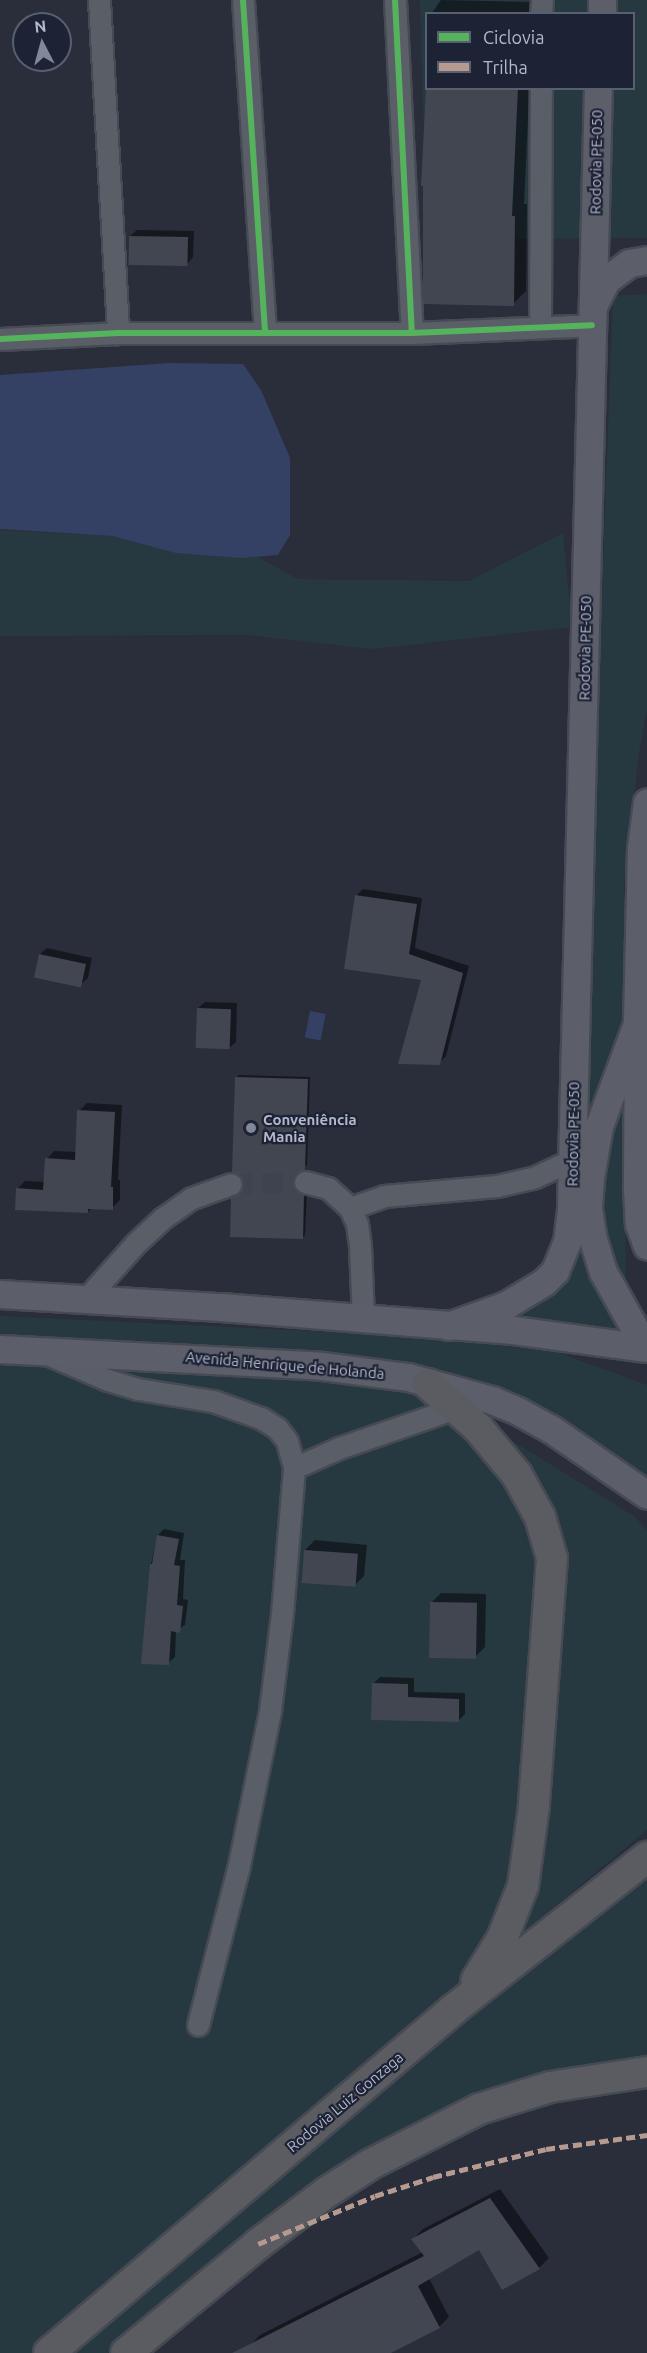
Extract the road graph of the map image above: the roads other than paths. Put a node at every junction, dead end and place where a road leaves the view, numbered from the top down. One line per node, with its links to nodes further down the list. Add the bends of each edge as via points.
1 (99, 0): 10 (street)
2 (243, 0): 9 (street)
3 (395, 0): 11 (street)
4 (541, 90): 8 (street)
5 (598, 90): 7 (main road, Rodovia PE-050)
6 (647, 260): 7 (main road, via 628,264 606,280)
7 (593, 315): 8 (street); 15 (main road, Rodovia PE-050)
8 (540, 326): 11 (street)
9 (265, 332): 10 (street); 11 (street)
10 (118, 333): 12 (street)
11 (412, 333)
12 (0, 339)
13 (647, 802): 14 (main road, Rodovia PE-050, via 641,848)
14 (637, 1023): 19 (main road, via 637,1189 639,1224); 24 (main road, Rodovia PE-050, via 599,1126 588,1207 603,1272)
15 (572, 1160): 18 (street, via 535,1177 497,1186 384,1196); 23 (main road, Rodovia PE-050, via 567,1242 555,1271 506,1305)
16 (305, 1182): 18 (street, via 328,1188)
17 (231, 1184): 21 (street, via 192,1198 164,1218)
18 (350, 1208): 22 (street, via 360,1246)
19 (647, 1246)
20 (0, 1294): 21 (main road)
21 (86, 1299): 22 (main road)
22 (363, 1319): 23 (main road)
23 (447, 1326): 24 (main road, via 513,1330)
24 (646, 1348)
25 (0, 1349): 26 (main road, Avenida Henrique de Holanda)
26 (44, 1352): 27 (main road, Avenida Henrique de Holanda, via 322,1366 374,1371); 29 (street, via 108,1380 213,1401 261,1418 277,1428 287,1441)
27 (428, 1384): 28 (highway); 30 (main road, Avenida Henrique de Holanda, via 462,1391 518,1411 551,1428)
28 (455, 1407): 29 (street); 32 (highway, via 517,1475 540,1517 552,1558 534,1806 523,1886 498,1947)
29 (294, 1468): 33 (street, via 270,1711 238,1869)
30 (647, 1495)
31 (647, 1857): 32 (highway, Rodovia Luiz Gonzaga)
32 (454, 2009): 35 (highway, Rodovia Luiz Gonzaga)
33 (198, 2025)
34 (647, 2072): 36 (highway, via 550,2087 479,2109 372,2164 266,2237)
35 (49, 2353)
36 (126, 2353)

